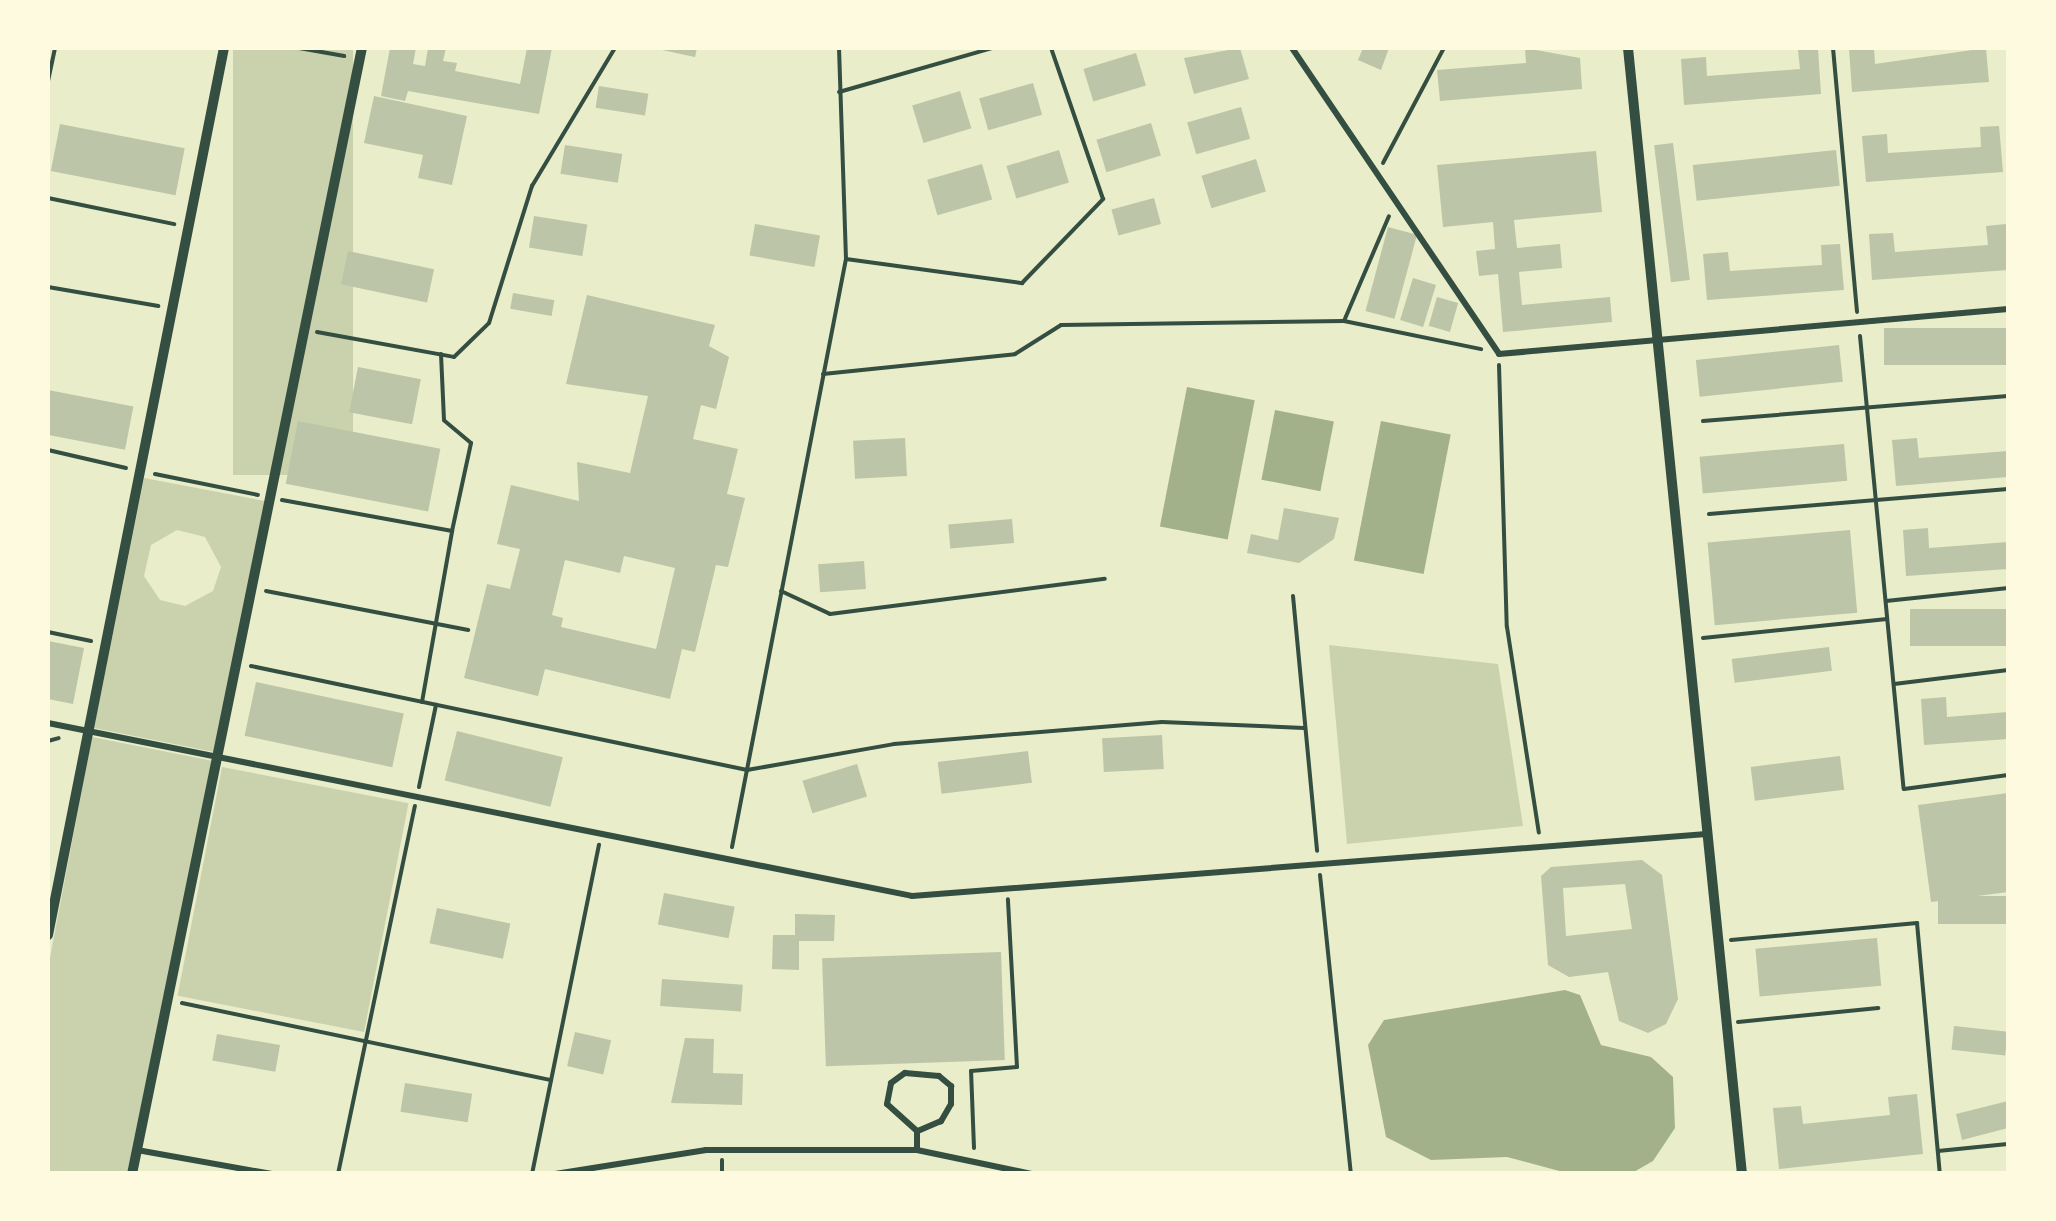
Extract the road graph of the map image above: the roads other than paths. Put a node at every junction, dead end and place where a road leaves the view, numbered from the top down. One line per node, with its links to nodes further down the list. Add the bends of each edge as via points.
1 (224, 48): 8 (street)
2 (1292, 48): 6 (lane, via 1499,354)
3 (1628, 48): 6 (street)
4 (361, 54): 9 (street)
5 (2008, 308): 6 (lane)
6 (1660, 343): 10 (street)
7 (48, 723): 8 (lane)
8 (88, 732): 9 (lane); 11 (street)
9 (217, 758): 10 (lane, via 912,896); 13 (street)
10 (1712, 834): 19 (street)
11 (48, 935)
12 (917, 1131): 12 (lane, via 941,1121 950,1086 905,1073 891,1083 888,1104); 14 (lane)
13 (137, 1150): 15 (street); 16 (lane)
14 (917, 1150): 17 (lane, via 706,1150); 18 (lane)
15 (132, 1174)
16 (272, 1174)
17 (554, 1174)
18 (1032, 1174)
19 (1742, 1174)

